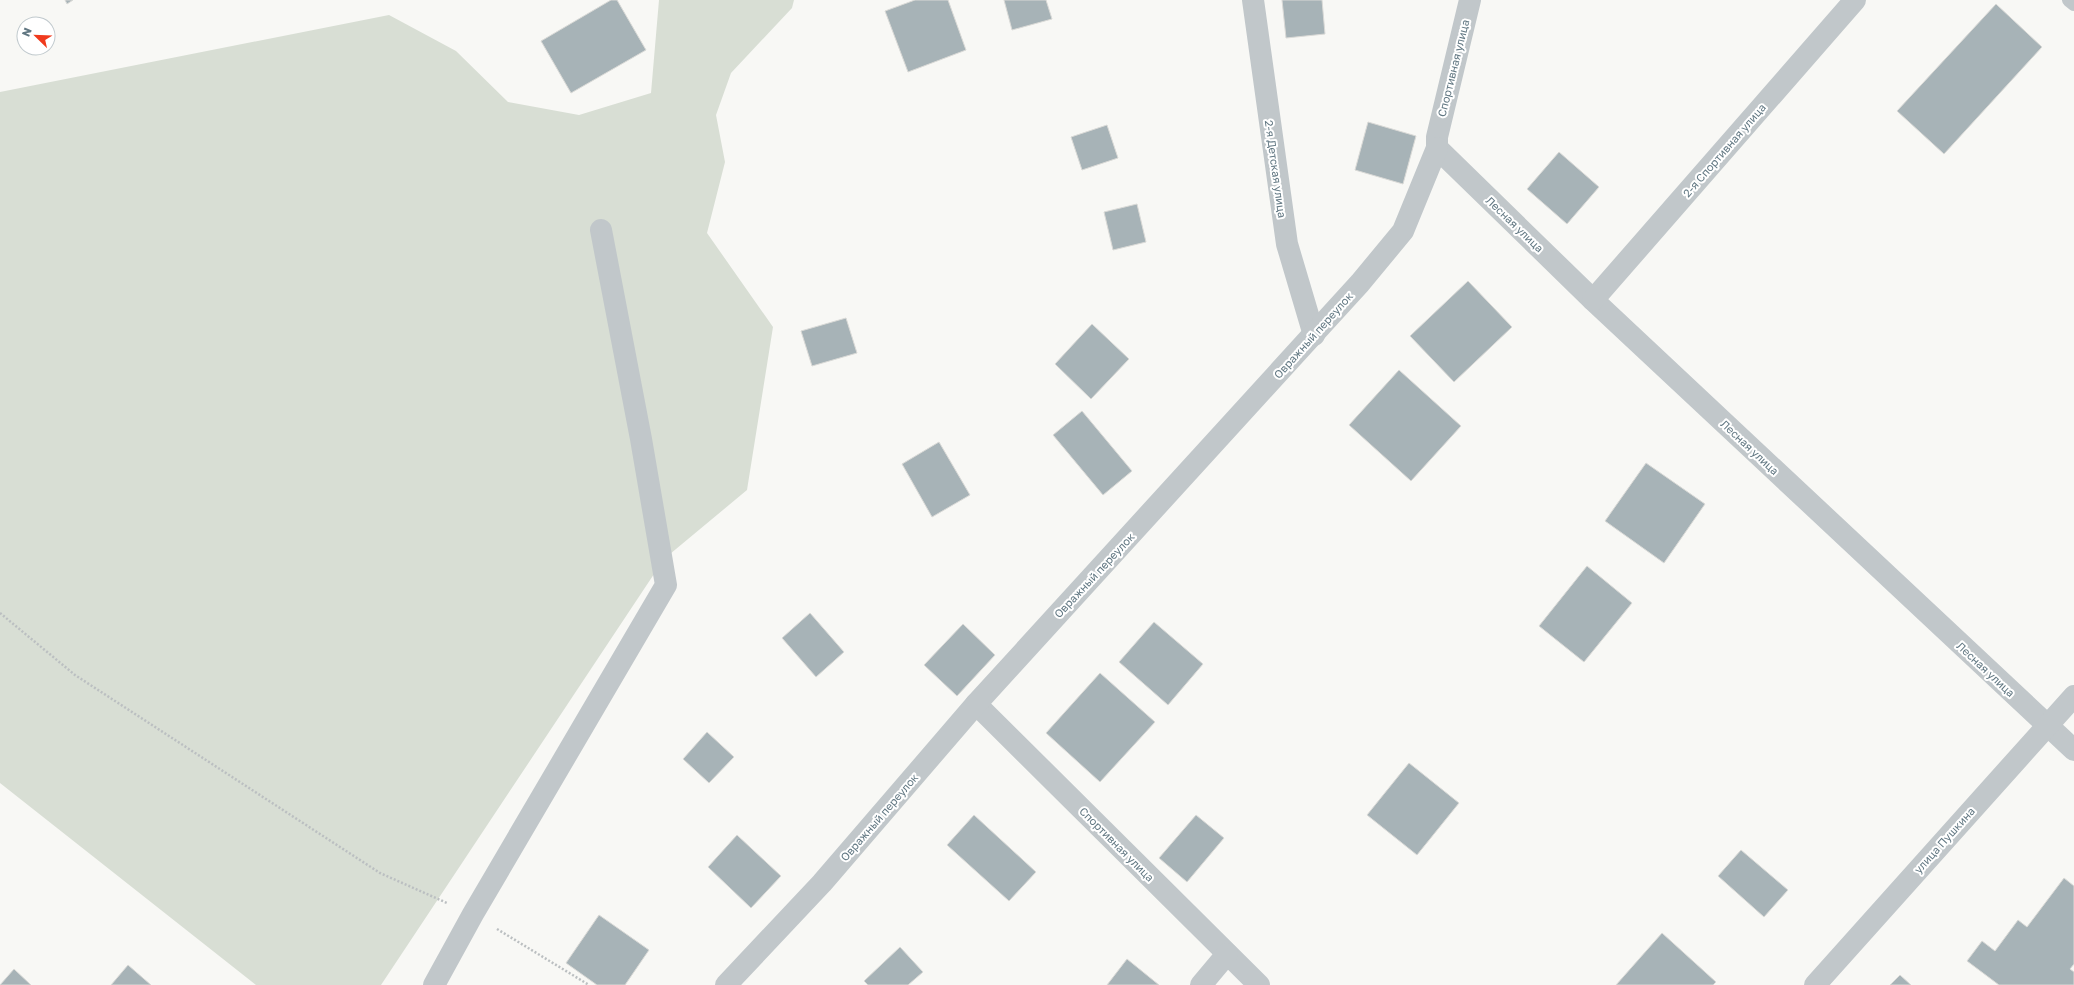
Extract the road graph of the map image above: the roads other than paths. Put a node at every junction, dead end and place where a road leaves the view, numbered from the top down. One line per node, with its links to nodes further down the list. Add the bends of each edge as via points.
1 (1253, 0): 9 (street, 2-я Детская улица, via 1287,244)
2 (1470, 0): 6 (street, Спортивная улица)
3 (1855, 0): 8 (street, 2-я Спортивная улица)
4 (2069, 0): 5 (lane)
5 (2074, 4)
6 (1437, 143): 8 (street, Лесная улица); 9 (street, Овражный переулок, via 1403,231)
7 (601, 230): 15 (street, via 666,585)
8 (1593, 300): 12 (street, Лесная улица)
9 (1314, 335): 11 (street, Овражный переулок)
10 (2074, 696): 12 (street, улица Пушкина)
11 (976, 704): 14 (street, Спортивная улица); 16 (street, Овражный переулок, via 822,883)
12 (2047, 725): 13 (street, Лесная улица); 19 (street, улица Пушкина)
13 (2074, 750)
14 (1227, 954): 17 (street); 18 (street, Спортивная улица)
15 (434, 985)
16 (726, 985)
17 (1201, 985)
18 (1259, 985)
19 (1815, 985)

